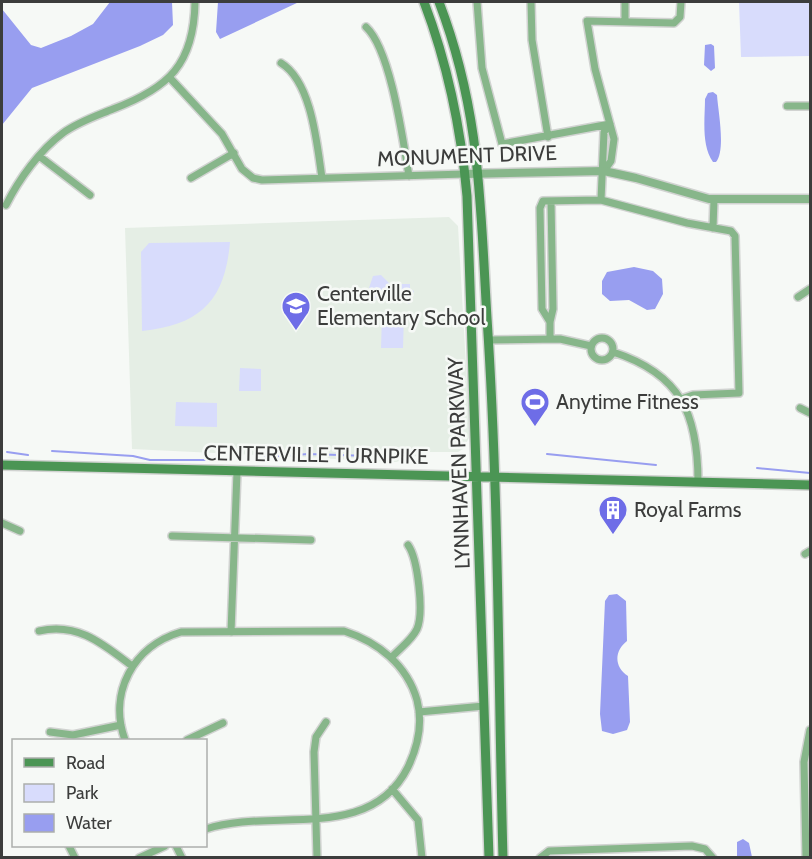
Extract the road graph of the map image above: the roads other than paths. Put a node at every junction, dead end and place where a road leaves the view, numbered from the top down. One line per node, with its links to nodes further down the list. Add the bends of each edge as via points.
1 (195, 2): 11 (street, via 193,35)
2 (424, 2): 19 (main road, LYNNHAVEN PARKWAY, via 448,75)
3 (439, 2): 20 (main road, LYNNHAVEN PARKWAY, via 464,82)
4 (477, 2): 15 (street, via 482,68 501,142)
5 (531, 2): 15 (street, via 532,40)
6 (626, 2): 8 (street)
7 (681, 2): 8 (street, via 680,17 674,23)
8 (625, 22): 14 (street, via 587,21)
9 (366, 27): 21 (street, via 376,39 390,81)
10 (280, 63): 23 (street, via 292,72 304,95)
11 (170, 78): 16 (street, MONUMENT DRIVE, via 211,120); 17 (street, via 136,100 75,125)
12 (787, 106): 13 (street)
13 (810, 106)
14 (610, 124): 15 (street); 18 (street, via 614,139 611,161)
15 (548, 137)
16 (234, 153): 22 (street); 23 (street, MONUMENT DRIVE, via 247,174 260,180)
17 (39, 156): 24 (street); 28 (street)
18 (604, 171): 20 (street, MONUMENT DRIVE); 26 (street); 27 (street, MONUMENT DRIVE)
19 (465, 174): 20 (street, MONUMENT DRIVE); 21 (street, MONUMENT DRIVE); 41 (main road, LYNNHAVEN PARKWAY)
20 (479, 174): 33 (main road, LYNNHAVEN PARKWAY)
21 (409, 176): 23 (street, MONUMENT DRIVE)
22 (191, 178)
23 (322, 178)
24 (90, 195)
25 (810, 199): 27 (street, MONUMENT DRIVE)
26 (601, 200): 29 (street); 32 (street, via 551,201)
27 (714, 200): 29 (street)
28 (6, 205)
29 (713, 228): 36 (street, via 728,230 735,236 739,393)
30 (810, 289): 31 (street)
31 (798, 297)
32 (550, 339): 33 (street); 34 (street)
33 (489, 340): 42 (main road, LYNNHAVEN PARKWAY)
34 (591, 346): 35 (street, via 592,354 600,360); 35 (street, via 604,337 612,344)
35 (613, 352): 36 (street, via 651,367)
36 (681, 399): 43 (street, via 696,439)
37 (800, 408): 38 (street)
38 (810, 413)
39 (2, 465): 40 (main road, CENTERVILLE TURNPIKE)
40 (237, 472): 41 (main road, CENTERVILLE TURNPIKE); 48 (street)
41 (477, 477): 42 (main road, CENTERVILLE TURNPIKE); 55 (main road, LYNNHAVEN PARKWAY)
42 (496, 477): 43 (main road, CENTERVILLE TURNPIKE); 72 (main road, LYNNHAVEN PARKWAY)
43 (698, 482): 44 (main road, CENTERVILLE TURNPIKE)
44 (810, 485)
45 (2, 523): 46 (street)
46 (20, 531)
47 (172, 536): 48 (street)
48 (234, 538): 49 (street); 52 (street)
49 (310, 540)
50 (408, 545): 53 (street, via 417,565 419,622 414,634)
51 (39, 631): 54 (street, via 63,628 80,632)
52 (231, 632): 53 (street, via 344,632 369,641); 54 (street, via 174,634 152,646)
53 (391, 657): 56 (street, via 408,679)
54 (132, 666): 59 (street, via 120,697)
55 (484, 706): 56 (street); 71 (main road, LYNNHAVEN PARKWAY)
56 (419, 712): 64 (street, via 412,759)
57 (326, 722): 65 (street, via 315,741)
58 (223, 723): 63 (street)
59 (121, 725): 61 (street, via 73,735); 62 (street)
60 (810, 730): 75 (street, via 804,757)
61 (50, 732)
62 (125, 739)
63 (191, 739)
64 (392, 789): 65 (street, via 361,810); 70 (street, via 418,820)
65 (316, 818): 66 (street, via 245,821); 69 (street)
66 (207, 829)
67 (163, 847): 68 (street)
68 (139, 858)
69 (317, 858)
70 (422, 858)
71 (489, 858)
72 (503, 858)
73 (540, 858): 74 (street, via 549,851 560,850 693,846 705,849)
74 (713, 858)
75 (806, 858)

